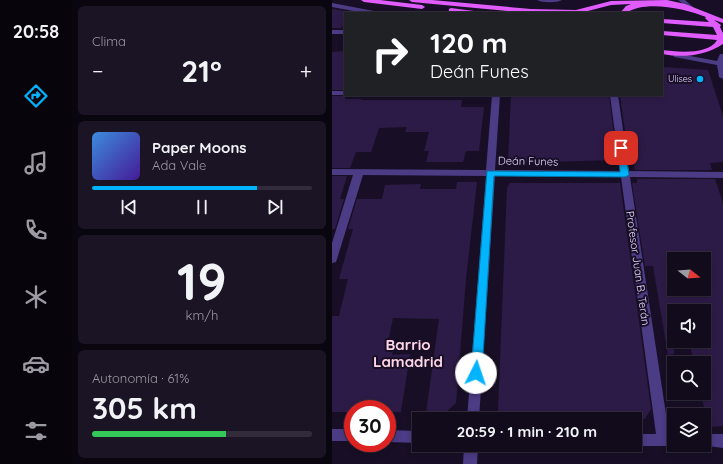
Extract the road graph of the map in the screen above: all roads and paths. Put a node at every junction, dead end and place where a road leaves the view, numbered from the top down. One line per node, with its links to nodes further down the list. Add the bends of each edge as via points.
1 (364, 0): 13 (main road)
2 (412, 0): 11 (main road)
3 (540, 0): 4 (street)
4 (559, 0)
5 (628, 0): 8 (street)
6 (649, 0): 8 (main road); 10 (main road, via 667,1); 15 (main road, via 628,7)
7 (681, 0): 10 (street)
8 (611, 4): 11 (main road, via 576,12)
9 (332, 5): 12 (street)
10 (690, 7): 16 (main road)
11 (532, 11): 14 (main road)
12 (369, 12)
13 (466, 12)
14 (541, 12)
15 (625, 12)
16 (702, 13): 18 (main road); 19 (main road)
17 (663, 21): 19 (main road)
18 (723, 21)
19 (720, 25): 23 (main road)
20 (332, 32): 21 (street)
21 (344, 32)
22 (663, 33): 23 (main road)
23 (722, 39): 24 (street); 26 (main road, via 701,53)
24 (723, 50)
25 (663, 52): 26 (main road)
26 (677, 55): 28 (street)
27 (723, 56): 28 (street)
28 (722, 64): 29 (street)
29 (723, 77)
30 (332, 93): 31 (street)
31 (344, 93)
32 (496, 96): 36 (street)
33 (614, 96): 37 (street, Profesor Juan B. Terán)
34 (332, 172): 35 (street, Deán Funes)
35 (359, 172): 36 (street, Deán Funes); 39 (street)
36 (490, 173): 37 (street, Deán Funes); 40 (street)
37 (625, 175): 38 (street, Deán Funes); 41 (street, Profesor Juan B. Terán)
38 (723, 175)
39 (332, 259)
40 (473, 412)
41 (667, 428)
42 (332, 435): 43 (street)
43 (344, 435)
44 (396, 436): 45 (street)
45 (412, 437)
46 (642, 440): 47 (street)
47 (667, 440)
48 (711, 440): 49 (street)
49 (723, 441)
50 (471, 452): 51 (street)
51 (470, 464)

